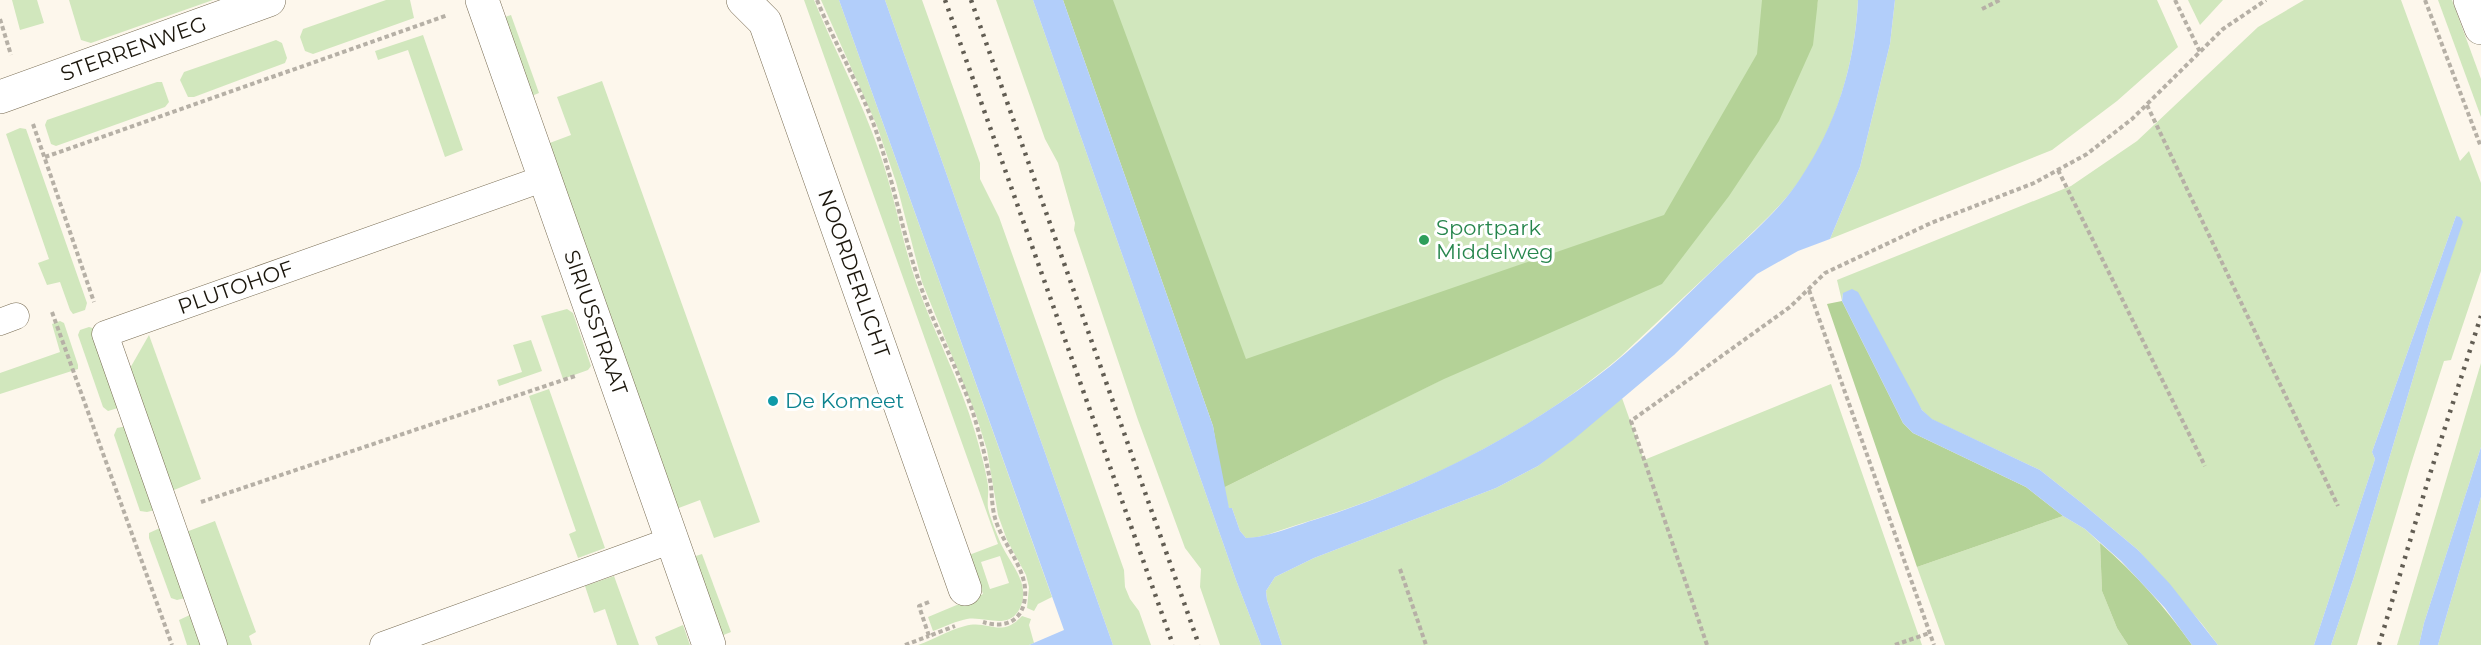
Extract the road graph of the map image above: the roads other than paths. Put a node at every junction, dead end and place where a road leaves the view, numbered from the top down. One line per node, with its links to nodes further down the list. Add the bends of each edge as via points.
1 (269, 0): 6 (street, STERRENWEG)
2 (743, 0): 9 (street, NOORDERLICHT, via 765,22)
3 (2470, 0): 5 (street)
4 (482, 1): 7 (street, SIRIUSSTRAAT)
5 (2481, 28)
6 (11, 93)
7 (544, 178): 8 (street, SIRIUSSTRAAT); 10 (lane, PLUTOHOF, via 105,334)
8 (672, 540): 11 (lane); 12 (street, SIRIUSSTRAAT)
9 (965, 589)
10 (214, 645)
11 (383, 645)
12 (709, 645)

